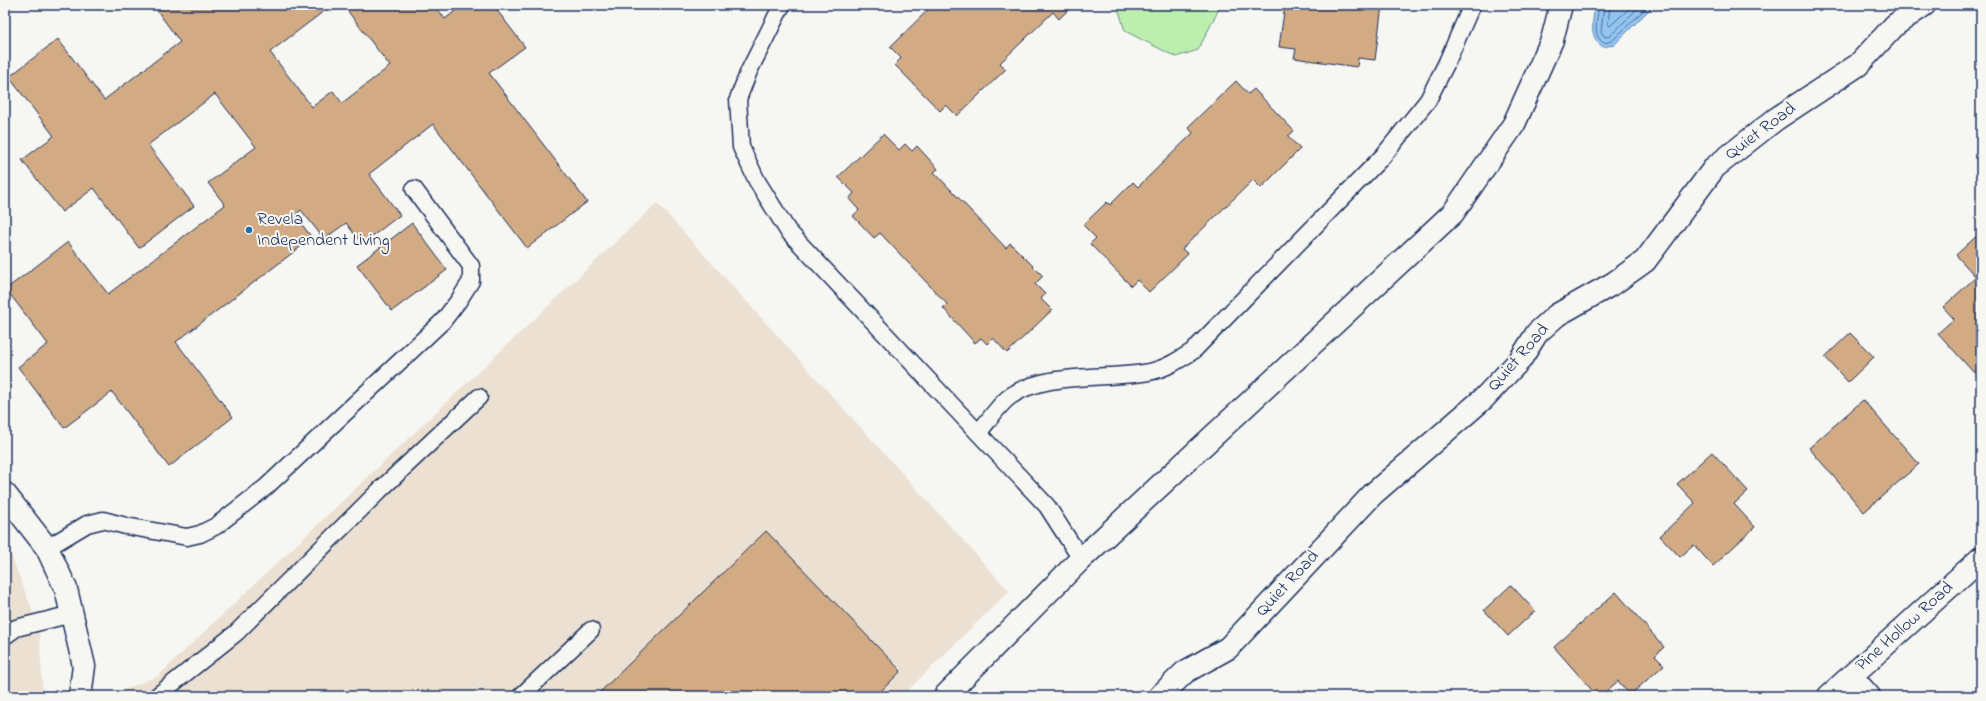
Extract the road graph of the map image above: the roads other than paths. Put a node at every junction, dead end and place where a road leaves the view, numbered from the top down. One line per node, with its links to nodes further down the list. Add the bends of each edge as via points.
1 (782, 5): 7 (lane, via 738,99 741,147 756,181 788,232)
2 (1472, 5): 7 (lane, via 1428,100 1384,156 1193,351 1173,364 1150,372 1058,380 1033,385 1009,398)
3 (1561, 5): 11 (street, via 1552,40 1514,124 1453,213)
4 (1924, 5): 20 (street, Quiet Road, via 1895,25 1858,65 1776,119 1715,167 1645,261 1614,283 1558,316 1537,333 1520,360 1483,399 1373,494 1228,648 1185,672)
5 (414, 189): 9 (lane, via 470,266 471,281 444,321 266,487 216,526 187,537 103,520 87,524)
6 (479, 397): 17 (lane, via 380,490 236,633)
7 (978, 433): 11 (lane, via 1047,506)
8 (5, 494): 9 (street)
9 (47, 548): 12 (street, via 66,589)
10 (1981, 558): 15 (street, Pine Hollow Road)
11 (1081, 559): 19 (street)
12 (72, 614): 14 (lane, via 16,628); 16 (street, via 84,666)
13 (591, 630): 18 (lane)
14 (5, 636)
15 (1851, 676): 21 (street, Pine Hollow Road); 22 (street)
16 (80, 696)
17 (158, 696)
18 (521, 696)
19 (945, 696)
20 (1160, 696)
21 (1829, 696)
22 (1869, 696)

